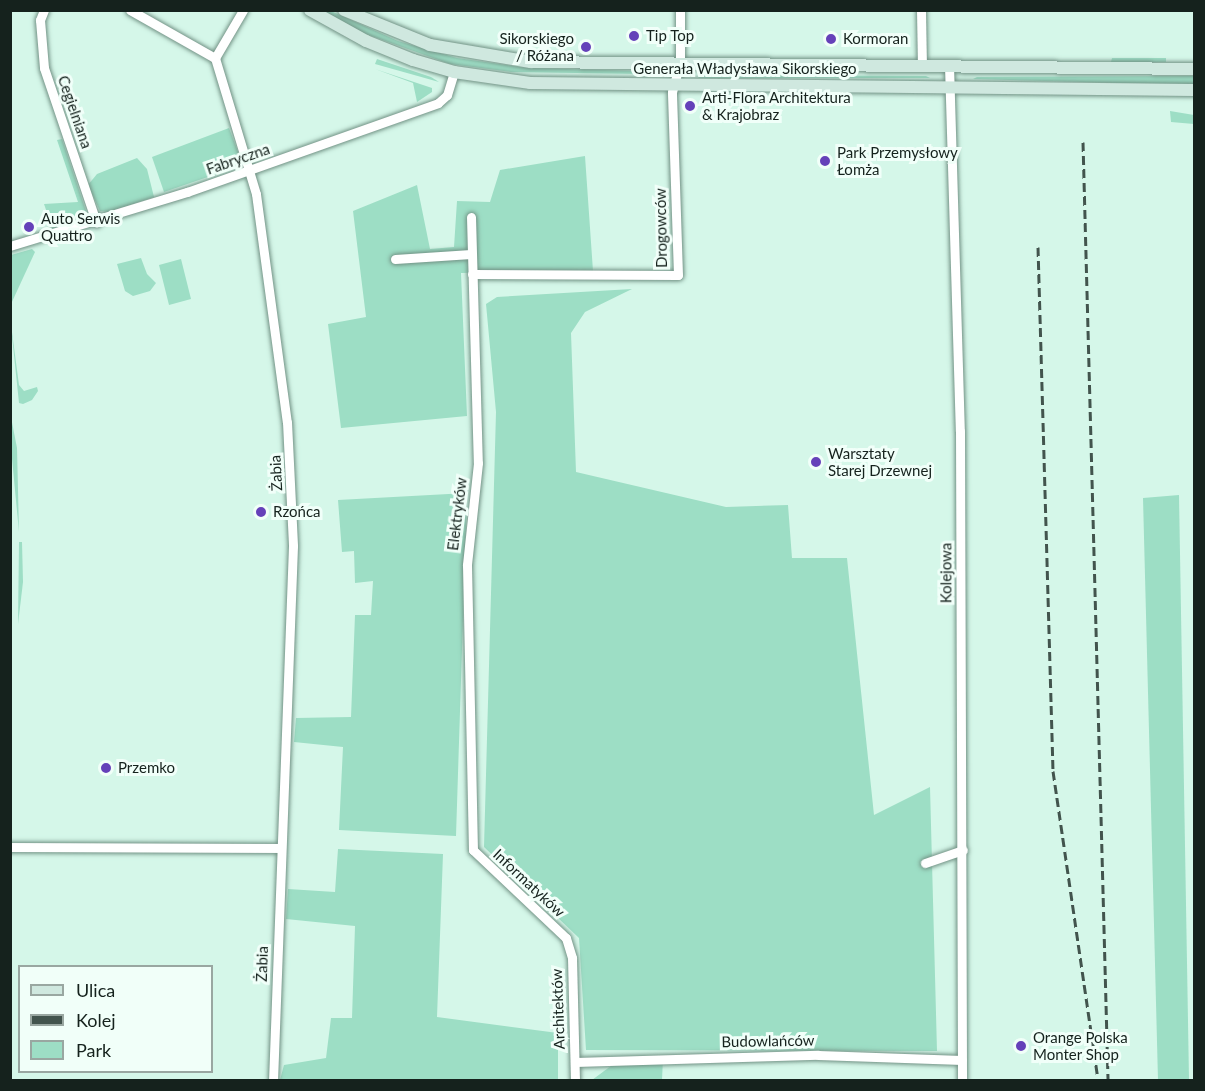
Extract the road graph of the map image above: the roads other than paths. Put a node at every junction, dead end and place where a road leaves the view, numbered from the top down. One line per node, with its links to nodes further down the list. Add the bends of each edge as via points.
1 (44, 10): 19 (street, Cegielniana, via 40,20 45,72)
2 (130, 10): 8 (street)
3 (243, 10): 8 (street)
4 (310, 10): 13 (main road, Generała Władysława Sikorskiego, via 388,51)
5 (344, 10): 9 (main road, Generała Władysława Sikorskiego, via 407,38 482,56 540,62)
6 (680, 10): 9 (street)
7 (921, 10): 11 (street)
8 (215, 58): 17 (street)
9 (680, 63): 11 (main road, Generała Władysława Sikorskiego); 14 (street)
10 (950, 65): 11 (main road, Generała Władysława Sikorskiego); 12 (main road, Generała Władysława Sikorskiego); 15 (street, Kolejowa)
11 (922, 66)
12 (1194, 69)
13 (454, 72): 14 (main road, Generała Władysława Sikorskiego, via 530,83); 17 (street, Fabryczna, via 447,95 438,103)
14 (673, 84): 15 (main road, Generała Władysława Sikorskiego); 23 (street, Drogowców, via 678,275)
15 (951, 87): 16 (main road, Generała Władysława Sikorskiego); 27 (street, Kolejowa, via 960,420)
16 (1194, 90)
17 (250, 171): 19 (street, Fabryczna); 25 (street, Żabia, via 291,470 293,546)
18 (471, 217): 21 (street, Elektryków)
19 (96, 222): 20 (street, Fabryczna)
20 (10, 246)
21 (471, 254): 22 (street); 23 (street, Elektryków)
22 (395, 258)
23 (472, 274): 26 (street, Elektryków, via 478,463 467,565)
24 (10, 847): 25 (street)
25 (281, 848): 32 (street, Żabia)
26 (472, 850): 29 (street, Informatyków)
27 (963, 850): 28 (street); 30 (street, Kolejowa)
28 (926, 863)
29 (566, 938): 31 (street, Architektów, via 572,958)
30 (962, 1060): 31 (street, Budowlańców, via 818,1055); 34 (street, Kolejowa)
31 (575, 1062): 33 (street, Architektów)
32 (273, 1080)
33 (576, 1080)
34 (962, 1080)

